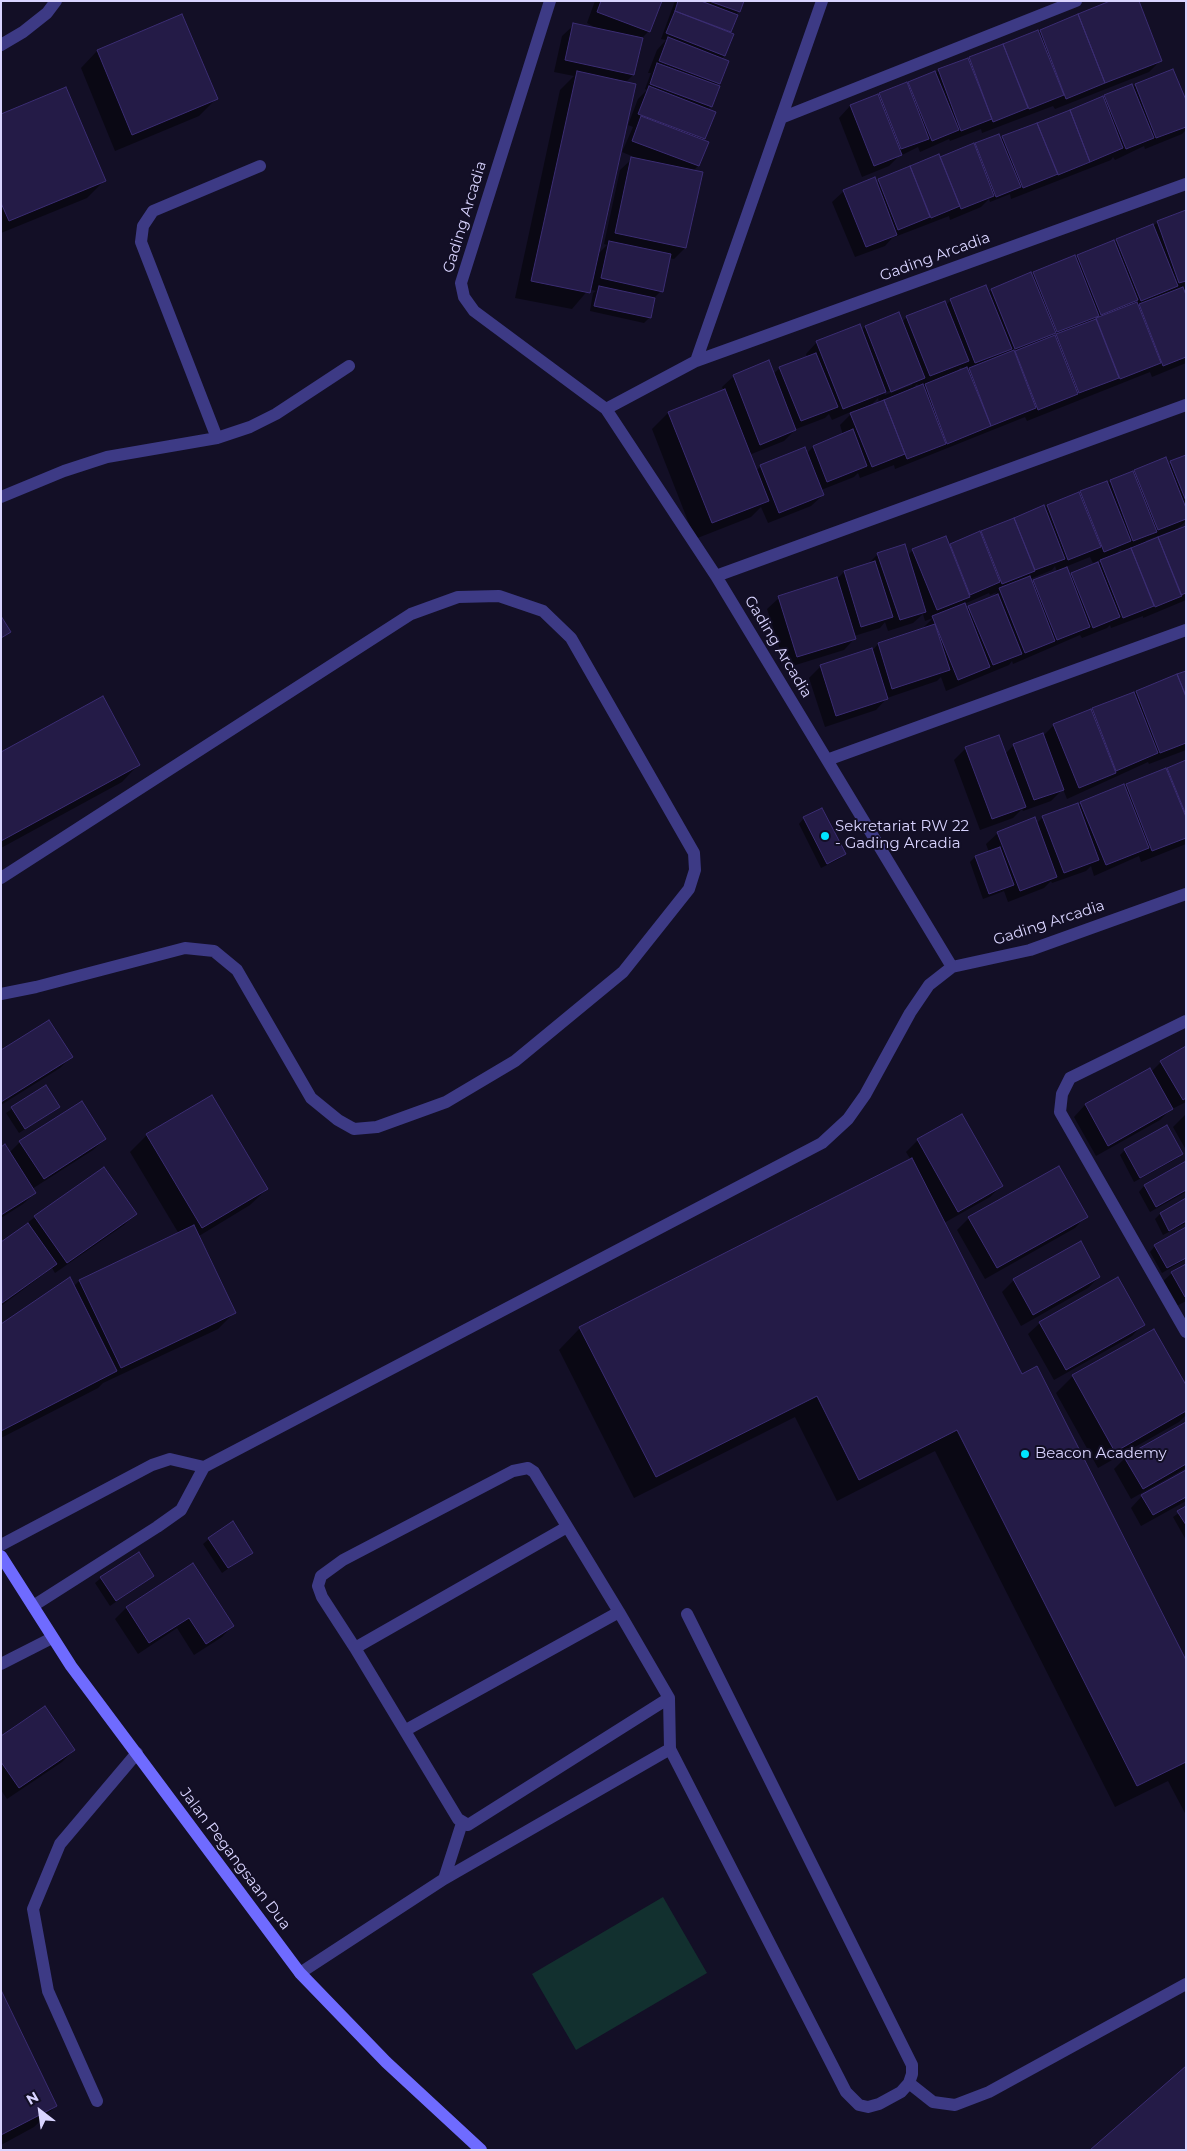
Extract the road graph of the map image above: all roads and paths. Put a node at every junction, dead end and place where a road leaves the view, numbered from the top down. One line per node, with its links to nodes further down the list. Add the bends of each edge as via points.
1 (56, 1): 5 (street, via 22,32)
2 (550, 1): 12 (street, Gading Arcadia, via 462,284 464,297 474,311)
3 (822, 1): 6 (street)
4 (1076, 1): 6 (street)
5 (1, 45)
6 (781, 118): 9 (street)
7 (260, 166): 13 (street, via 153,211 143,226 141,242)
8 (1186, 184): 9 (street, Gading Arcadia)
9 (696, 361): 12 (street, Gading Arcadia)
10 (349, 366): 13 (street, via 276,414)
11 (1186, 404): 15 (street)
12 (606, 409): 15 (street, Gading Arcadia)
13 (217, 438): 14 (street, via 107,458 64,471)
14 (1, 497)
15 (716, 576): 17 (street, Gading Arcadia)
16 (1186, 630): 17 (street)
17 (828, 760): 20 (street, Gading Arcadia)
18 (1, 878): 21 (street, via 412,614 458,597 490,596 543,611 571,638 694,853 696,870 689,889 623,972 515,1061 446,1102 377,1127 354,1129 310,1098 237,970 214,951 185,948)
19 (1186, 894): 20 (street, Gading Arcadia, via 1030,950)
20 (952, 967): 24 (street, via 929,985 865,1095 848,1119 822,1143)
21 (1, 994)
22 (1186, 1021): 23 (street, via 1070,1078 1062,1094 1060,1112)
23 (1186, 1332)
24 (204, 1467): 26 (street, via 170,1459 152,1465); 28 (street, via 181,1510)
25 (567, 1527): 29 (street); 32 (street); 32 (street, via 534,1472 521,1468 344,1560 321,1576 318,1586)
26 (1, 1545)
27 (1, 1556): 28 (main road, Jalan Pegangsaan Dua)
28 (33, 1606): 31 (main road, Jalan Pegangsaan Dua)
29 (619, 1612): 34 (street); 35 (street)
30 (687, 1614): 42 (street, via 908,2057 912,2074)
31 (52, 1638): 33 (street); 37 (main road, Jalan Pegangsaan Dua)
32 (355, 1648): 35 (street)
33 (1, 1664)
34 (669, 1698): 36 (street); 38 (street, via 473,1824)
35 (406, 1730): 38 (street)
36 (670, 1750): 39 (street); 42 (street, via 846,2092 859,2105 868,2107 901,2092)
37 (136, 1753): 40 (main road, Jalan Pegangsaan Dua); 43 (street, via 60,1844 33,1909 48,1991)
38 (462, 1823): 39 (street)
39 (444, 1879): 40 (street)
40 (300, 1973): 44 (main road, Jalan Pegangsaan Dua, via 386,2062)
41 (1186, 1984): 42 (street, via 988,2092 955,2106 933,2102)
42 (909, 2083)
43 (97, 2100)
44 (481, 2150)

